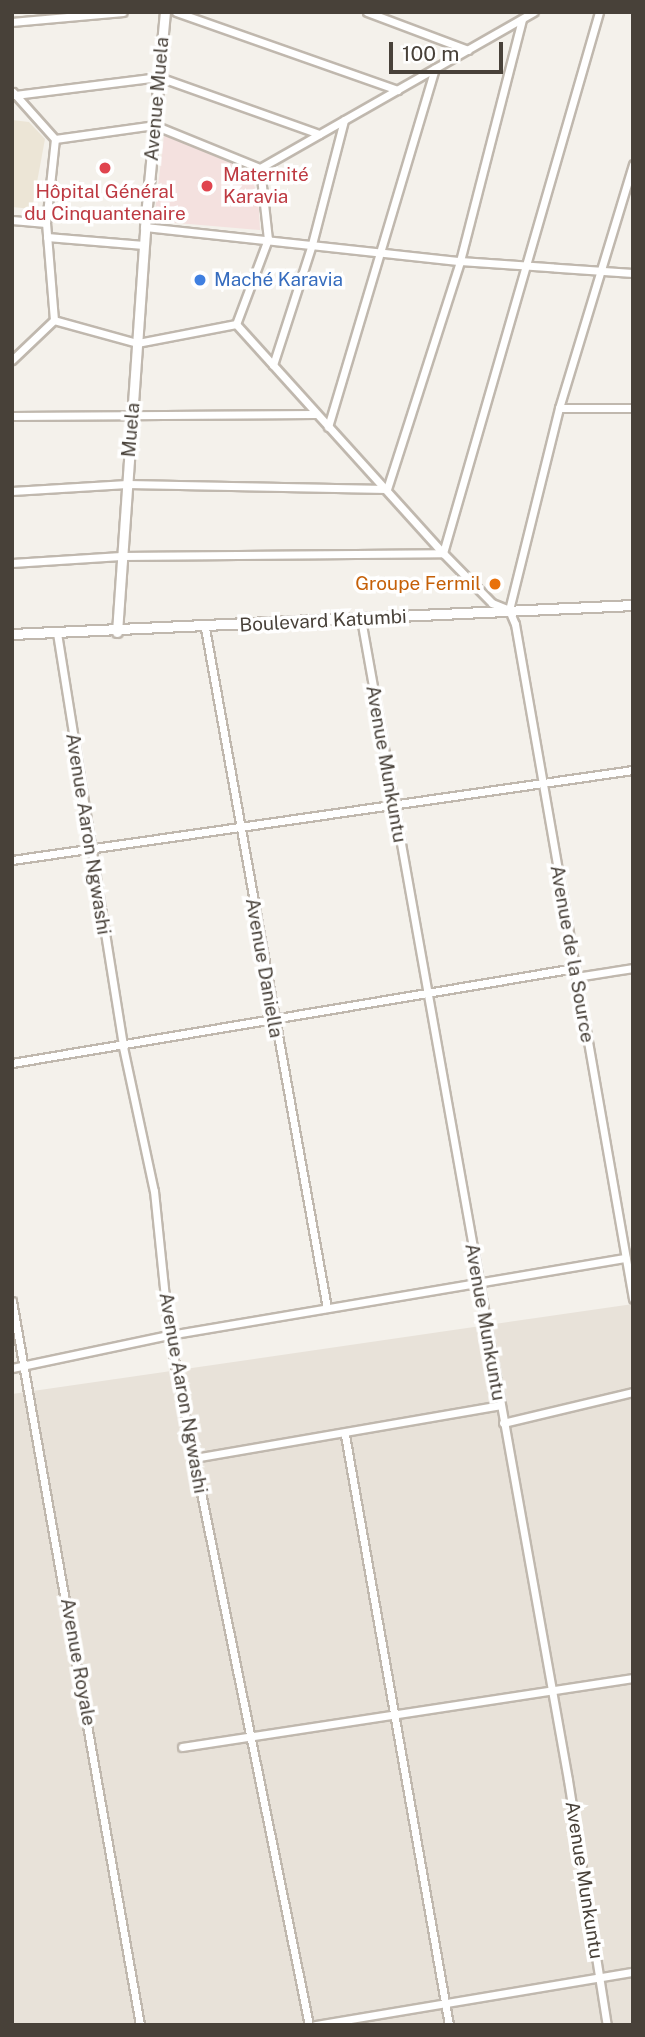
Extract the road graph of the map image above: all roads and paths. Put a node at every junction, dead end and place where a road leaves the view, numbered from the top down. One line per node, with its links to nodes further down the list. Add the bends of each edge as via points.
1 (123, 12): 8 (street)
2 (165, 12): 11 (street, Avenue Muela)
3 (176, 12): 12 (street)
4 (367, 12): 9 (street)
5 (534, 12): 7 (street)
6 (599, 12): 29 (street)
7 (522, 20): 9 (street); 28 (street)
8 (12, 22)
9 (468, 50): 10 (street)
10 (435, 69): 12 (street); 27 (street)
11 (159, 78): 13 (street); 15 (street, Avenue Muela); 16 (street)
12 (398, 90): 14 (street)
13 (14, 93): 17 (street)
14 (344, 120): 16 (street); 25 (street)
15 (154, 125): 17 (street); 19 (street); 22 (street, Avenue Muela)
16 (319, 134): 19 (street)
17 (55, 139): 21 (street)
18 (633, 164): 30 (street)
19 (260, 168): 24 (street)
20 (12, 220): 21 (street)
21 (46, 223): 23 (street)
22 (145, 227): 24 (street); 26 (street, Muela)
23 (47, 237): 26 (street); 32 (street)
24 (268, 239): 25 (street); 33 (street)
25 (312, 244): 27 (street); 36 (street)
26 (144, 245): 34 (street, Muela)
27 (384, 251): 28 (street); 42 (street)
28 (460, 261): 29 (street); 44 (street)
29 (528, 264): 30 (street); 46 (street)
30 (603, 271): 31 (street); 37 (street)
31 (633, 273)
32 (54, 320): 34 (street); 35 (street)
33 (236, 324): 34 (street); 36 (street)
34 (137, 344): 39 (street, Muela)
35 (12, 360)
36 (273, 365): 40 (street)
37 (559, 408): 38 (street); 50 (street)
38 (633, 408)
39 (133, 413): 40 (street); 41 (street); 43 (street, Muela)
40 (316, 414): 42 (street)
41 (12, 416)
42 (328, 427): 44 (street)
43 (127, 484): 44 (street); 45 (street); 47 (street, Muela)
44 (387, 489): 46 (street)
45 (12, 491)
46 (443, 553): 47 (street); 50 (street, via 492,603)
47 (121, 556): 48 (street); 53 (street, Muela)
48 (12, 563)
49 (633, 605): 50 (street, Boulevard Katumbi)
50 (509, 610): 51 (street, Boulevard Katumbi); 57 (street, Avenue de la Source, via 516,624)
51 (361, 619): 52 (street, Boulevard Katumbi); 58 (street, Avenue Munkuntu)
52 (205, 628): 53 (street, Boulevard Katumbi); 59 (street, Avenue Daniella)
53 (117, 632): 55 (street, Boulevard Katumbi)
54 (12, 634): 55 (street, Boulevard Katumbi)
55 (57, 634): 60 (street, Avenue Aaron Ngwashi)
56 (633, 770): 57 (street)
57 (541, 782): 58 (street); 63 (street, Avenue de la Source)
58 (393, 803): 59 (street); 64 (street, Avenue Munkuntu)
59 (240, 828): 60 (street); 65 (street, Avenue Daniella)
60 (90, 849): 61 (street); 66 (street, Avenue Aaron Ngwashi)
61 (12, 860)
62 (633, 968): 63 (street)
63 (576, 973): 64 (street); 68 (street, Avenue de la Source)
64 (427, 994): 65 (street); 69 (street, Avenue Munkuntu)
65 (272, 1018): 66 (street); 72 (street, Avenue Daniella)
66 (123, 1047): 67 (street); 73 (street, Avenue Aaron Ngwashi, via 154,1191)
67 (12, 1063)
68 (626, 1258): 69 (street); 70 (street, Avenue de la Source)
69 (479, 1283): 72 (street); 77 (street, Avenue Munkuntu)
70 (633, 1299)
71 (12, 1301): 74 (street, Avenue Royale)
72 (327, 1308): 73 (street)
73 (169, 1335): 74 (street); 80 (street, Avenue Aaron Ngwashi)
74 (23, 1367): 75 (street); 89 (street, Avenue Royale)
75 (12, 1368)
76 (633, 1392): 78 (street)
77 (500, 1405): 78 (street, Avenue Munkuntu); 79 (street)
78 (503, 1423): 82 (street, Avenue Munkuntu)
79 (345, 1435): 80 (street); 83 (street)
80 (194, 1458): 84 (street, Avenue Aaron Ngwashi)
81 (633, 1678): 82 (street)
82 (553, 1693): 83 (street); 87 (street, Avenue Munkuntu)
83 (398, 1717): 84 (street); 88 (street)
84 (252, 1740): 85 (street); 90 (street, Avenue Aaron Ngwashi)
85 (182, 1747)
86 (633, 1972): 87 (street)
87 (599, 1978): 88 (street); 93 (street, Avenue Munkuntu)
88 (446, 2004): 91 (street); 92 (street)
89 (140, 2025)
90 (309, 2025)
91 (315, 2025)
92 (449, 2025)
93 (607, 2025)

